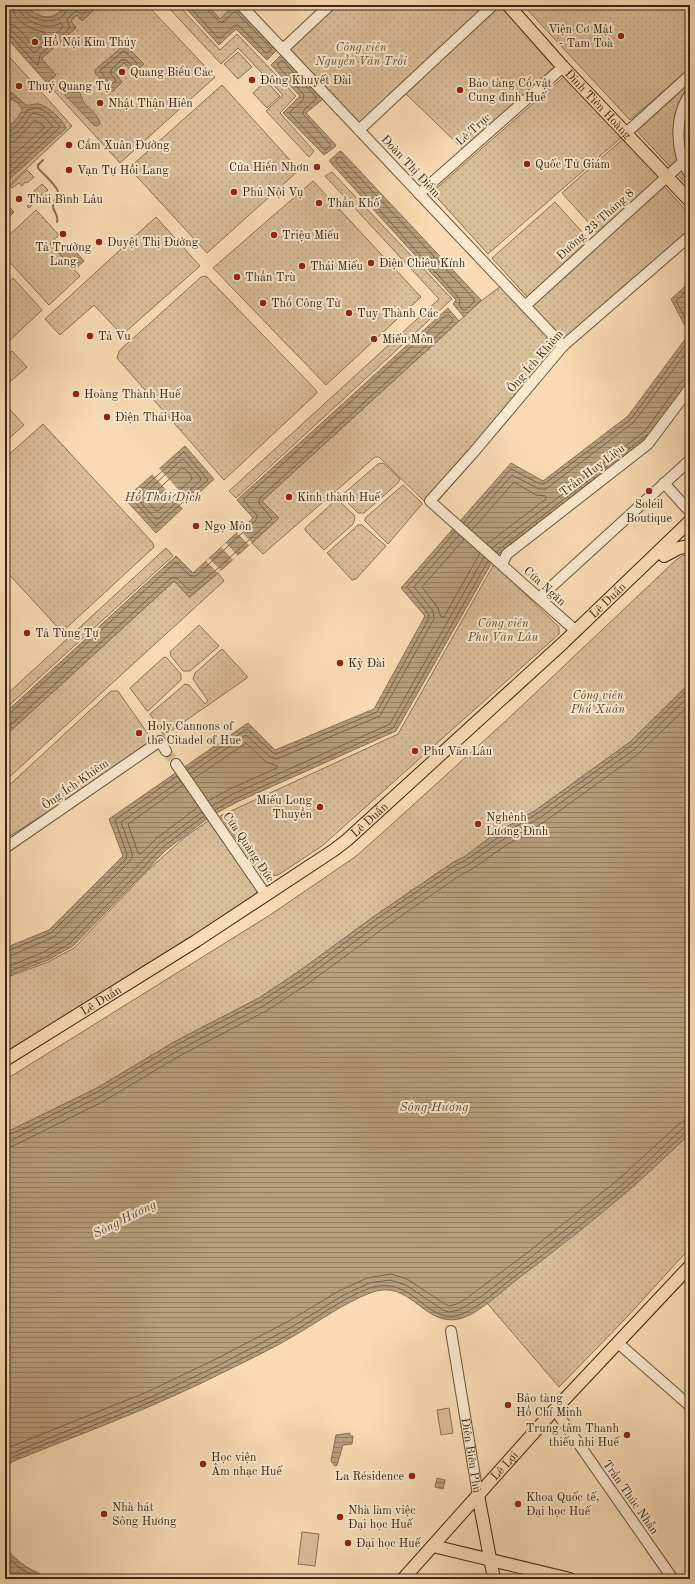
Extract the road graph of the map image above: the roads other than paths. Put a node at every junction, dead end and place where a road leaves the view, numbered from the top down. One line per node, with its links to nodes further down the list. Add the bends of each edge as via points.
1 (240, 5): 5 (street, Đoàn Thị Điểm)
2 (330, 5): 5 (street)
3 (493, 5): 9 (street)
4 (508, 5): 6 (main road, Đinh Tiên Hoàng)
5 (282, 49): 9 (street, Đoàn Thị Điểm)
6 (563, 67): 10 (main road, Đinh Tiên Hoàng); 14 (street, Lê Trực)
7 (690, 75): 10 (street)
8 (690, 94): 11 (street, via 681,110 679,128)
9 (359, 130): 14 (street, Đoàn Thị Điểm)
10 (625, 134): 13 (main road, Đinh Tiên Hoàng)
11 (683, 162): 12 (street); 13 (street, Đường 23 Tháng 8)
12 (690, 175)
13 (666, 177): 15 (main road, Đinh Tiên Hoàng); 17 (street, Đường 23 Tháng 8)
14 (419, 194): 17 (street, Đoàn Thị Điểm)
15 (690, 201)
16 (690, 236): 18 (street, Ông Ích Khiêm)
17 (525, 306): 18 (street, Đoàn Thị Điểm)
18 (563, 346): 23 (street, Ông Ích Khiêm, via 430,501)
19 (690, 388): 26 (street, Trần Huy Liệu, via 648,444)
20 (690, 460): 21 (street)
21 (664, 483): 22 (street); 27 (street)
22 (690, 522): 25 (main road, Lê Duẩn); 28 (main road, Lê Duẩn)
23 (455, 523): 26 (street, Cửa Ngăn)
24 (690, 546): 25 (main road, via 679,548)
25 (664, 556): 28 (main road, Lê Duẩn)
26 (500, 562): 27 (street, Cửa Ngăn)
27 (539, 598): 28 (street, Cửa Ngăn)
28 (578, 633): 32 (main road, Lê Duẩn, via 347,840)
29 (166, 751): 31 (street, Ông Ích Khiêm, via 160,741)
30 (176, 764): 32 (street, Cửa Quảng Đức)
31 (5, 848)
32 (268, 898): 33 (main road, Lê Duẩn); 34 (main road, Lê Duẩn, via 217,936)
33 (5, 1060)
34 (5, 1067)
35 (690, 1266): 37 (main road, Lê Lợi)
36 (451, 1331): 40 (street, Điện Biên Phủ)
37 (618, 1343): 38 (street); 39 (main road, Lê Lợi)
38 (690, 1406)
39 (555, 1410): 40 (main road, Lê Lợi); 46 (street, Trần Thúc Nhẫn)
40 (478, 1495): 41 (main road, Lê Lợi); 42 (main road, Điện Biên Phủ)
41 (434, 1546): 42 (main road); 43 (main road, Lê Lợi)
42 (491, 1561): 44 (main road, Điện Biên Phủ); 45 (main road)
43 (403, 1579)
44 (494, 1579)
45 (570, 1579)
46 (673, 1579)

